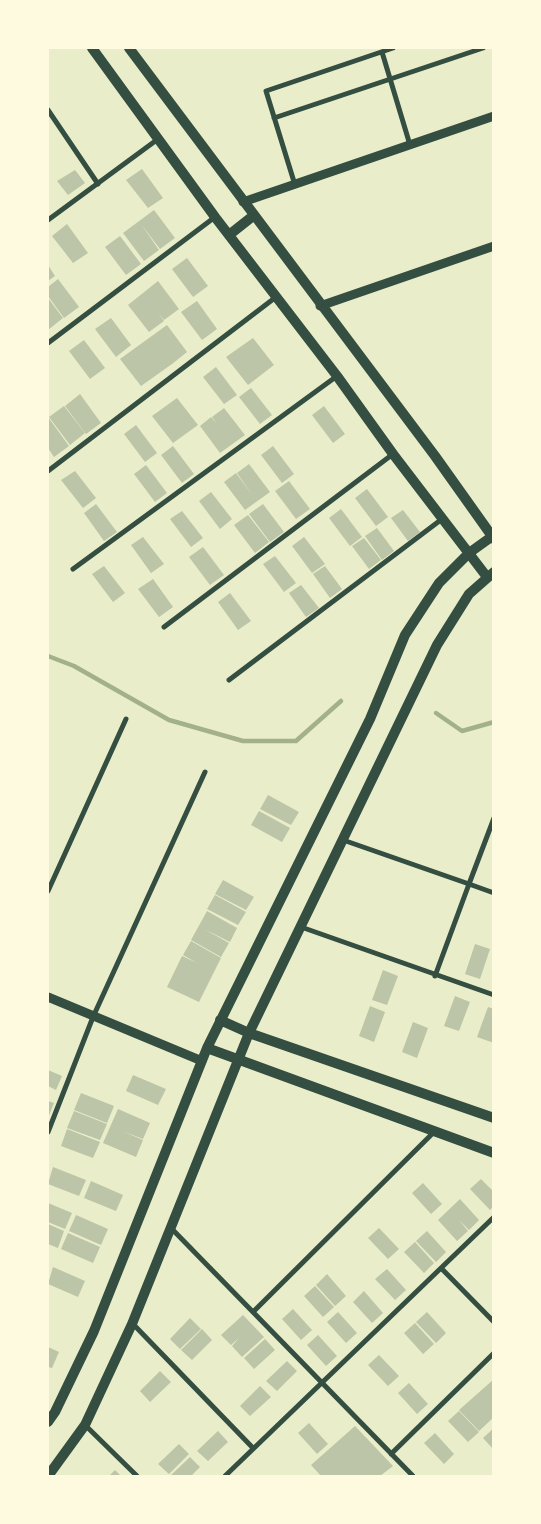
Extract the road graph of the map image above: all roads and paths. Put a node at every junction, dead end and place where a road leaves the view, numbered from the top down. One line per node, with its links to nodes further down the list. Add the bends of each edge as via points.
1 (92, 48): 10 (main road)
2 (129, 48): 14 (main road)
3 (393, 48): 5 (street)
4 (484, 48): 6 (street)
5 (382, 52): 6 (street); 9 (street, via 266,91)
6 (390, 80): 9 (street); 11 (street)
7 (48, 110): 12 (street)
8 (494, 116): 11 (street)
9 (274, 118): 13 (street)
10 (158, 139): 12 (street); 16 (main road)
11 (410, 145): 13 (street)
12 (98, 184): 17 (street)
13 (294, 185): 14 (street)
14 (243, 202): 15 (main road)
15 (253, 216): 18 (main road); 21 (main road)
16 (215, 217): 18 (main road); 22 (street)
17 (48, 220)
18 (229, 235): 20 (main road)
19 (494, 246): 21 (street)
20 (276, 297): 23 (main road); 25 (street)
21 (320, 306): 27 (main road)
22 (48, 343)
23 (337, 376): 24 (main road); 29 (street)
24 (393, 454): 26 (main road); 31 (street)
25 (48, 471)
26 (442, 519): 28 (main road); 32 (street)
27 (493, 536): 28 (main road)
28 (469, 553): 30 (main road); 45 (main road, via 439,583 405,635 370,719)
29 (73, 570)
30 (490, 574): 36 (main road, via 469,594 437,645)
31 (164, 628)
32 (229, 680)
33 (126, 719): 38 (street)
34 (205, 772): 44 (street)
35 (494, 818): 37 (street)
36 (343, 840): 37 (street); 40 (main road)
37 (469, 884): 39 (street); 41 (street)
38 (48, 890)
39 (494, 893)
40 (301, 927): 41 (street); 46 (main road)
41 (434, 976): 42 (street)
42 (494, 995)
43 (48, 997): 44 (street)
44 (93, 1018): 48 (street); 51 (street)
45 (220, 1020): 46 (main road); 47 (main road)
46 (249, 1033): 49 (main road); 50 (main road)
47 (207, 1048): 48 (main road); 49 (main road)
48 (202, 1061): 62 (main road, via 94,1331)
49 (238, 1061): 52 (main road); 55 (main road)
50 (494, 1118)
51 (48, 1132)
52 (434, 1132): 53 (main road); 57 (street)
53 (494, 1153)
54 (494, 1217): 56 (street)
55 (170, 1227): 57 (street); 59 (main road)
56 (441, 1268): 58 (street); 61 (street)
57 (254, 1312): 61 (street)
58 (494, 1322)
59 (132, 1324): 63 (main road); 64 (street)
60 (494, 1353): 65 (street)
61 (323, 1382): 64 (street); 65 (street)
62 (48, 1422)
63 (85, 1425): 66 (main road); 67 (street)
64 (253, 1448): 68 (street)
65 (391, 1454): 69 (street)
66 (48, 1476)
67 (138, 1476)
68 (225, 1476)
69 (413, 1476)

